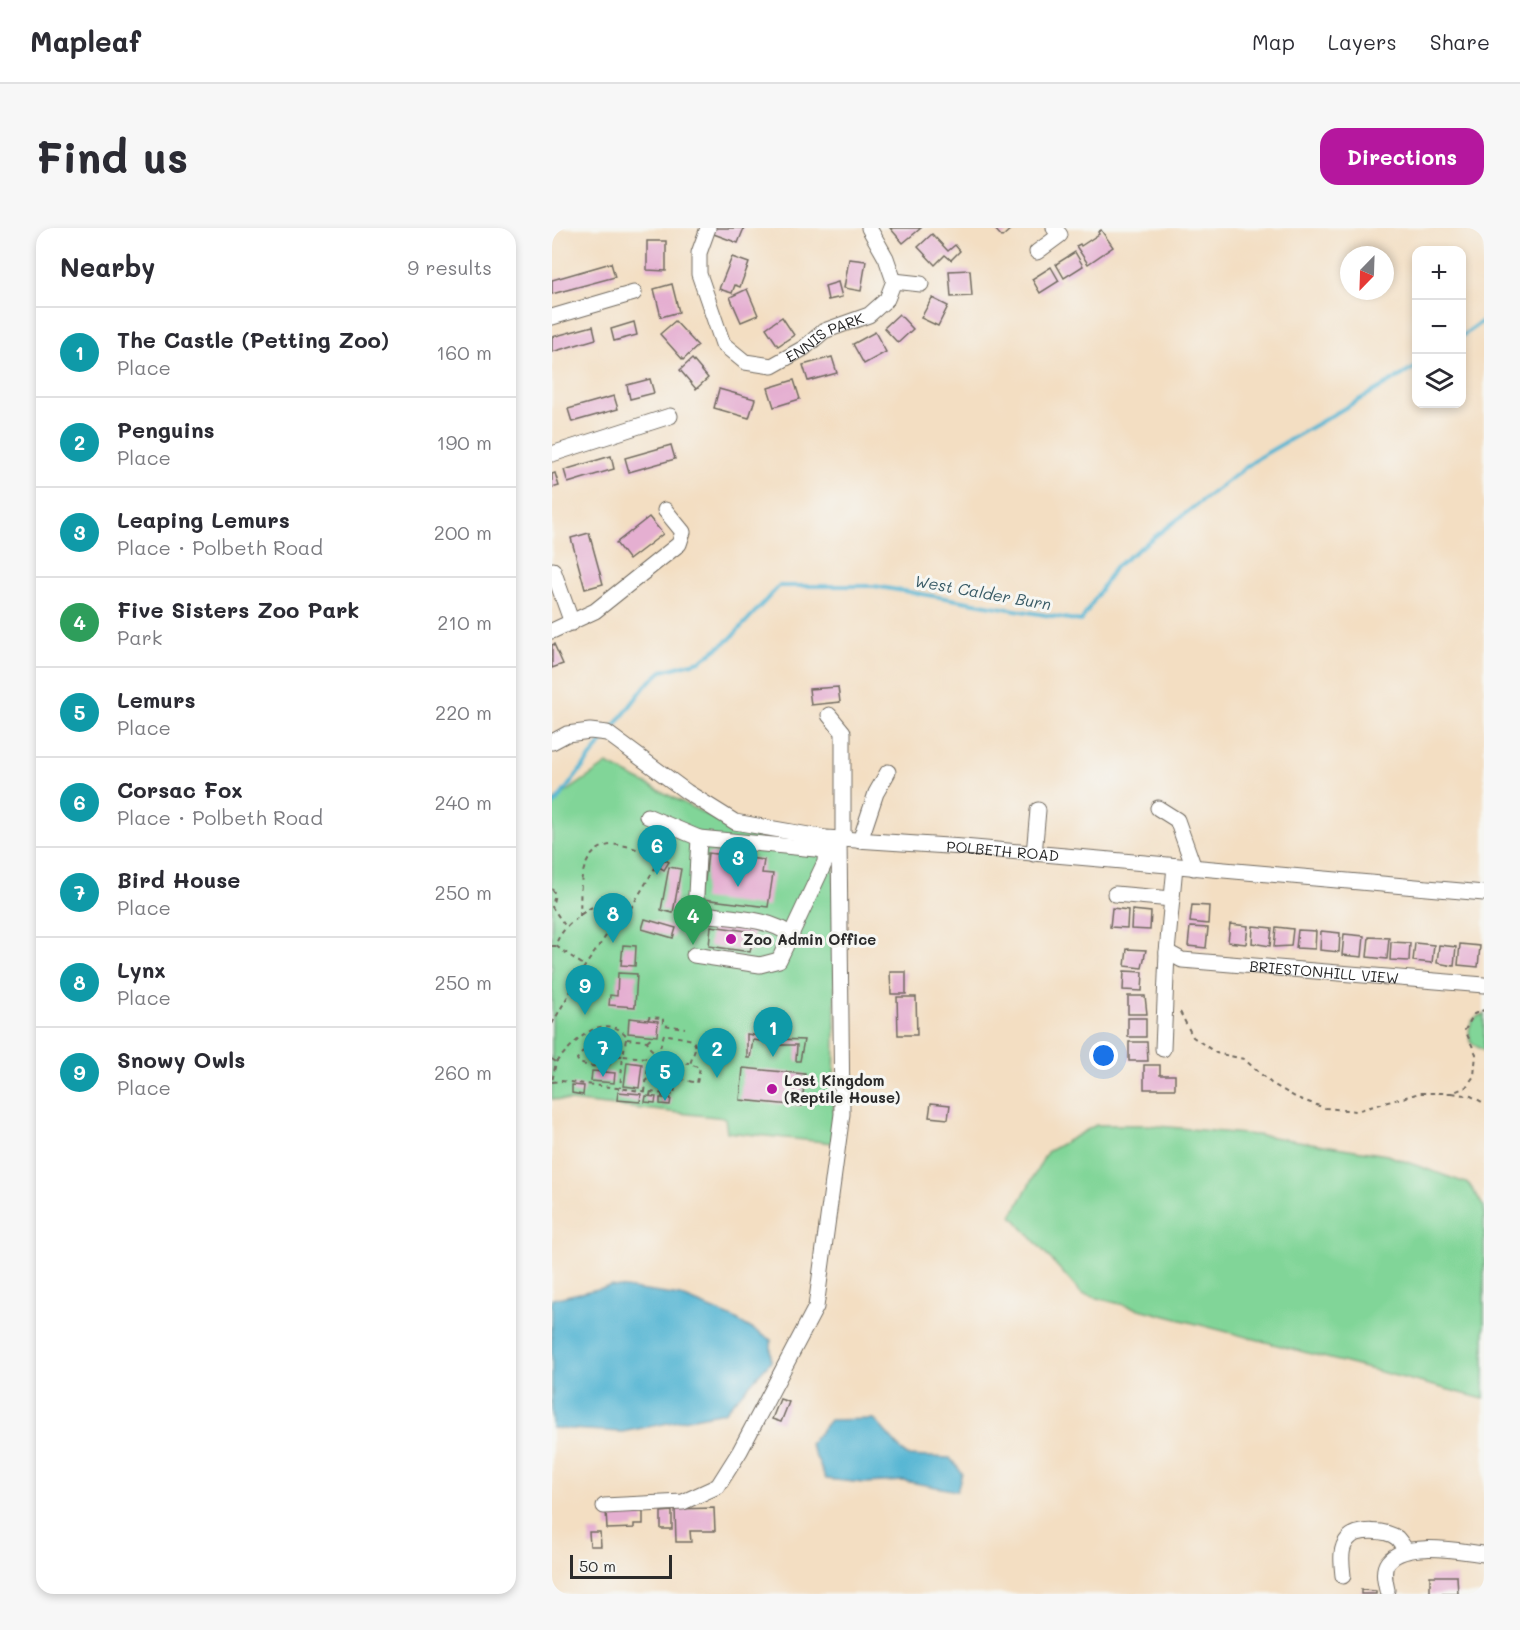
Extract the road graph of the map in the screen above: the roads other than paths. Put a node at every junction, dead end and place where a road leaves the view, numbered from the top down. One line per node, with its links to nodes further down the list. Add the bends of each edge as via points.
1 (708, 228): 5 (street, ENNIS PARK, via 699,253 699,274 723,344 745,362 772,366 824,331 869,315 887,299)
2 (869, 228): 5 (street)
3 (1054, 228): 4 (street, via 1060,235)
4 (1037, 252)
5 (894, 281): 6 (street)
6 (921, 284)
7 (634, 293): 8 (street)
8 (552, 317)
9 (670, 416): 10 (street)
10 (552, 454)
11 (665, 510): 13 (street, via 682,532 680,544 595,611)
12 (553, 570): 13 (street)
13 (572, 623): 14 (street)
14 (552, 631)
15 (829, 715): 23 (street, via 843,732)
16 (552, 742): 23 (street, POLBETH ROAD, via 567,734 608,733 735,822)
17 (888, 772): 22 (street, via 876,793)
18 (1158, 808): 26 (street, via 1177,820)
19 (1038, 810): 24 (street)
20 (647, 816): 21 (street)
21 (699, 838): 23 (street); 30 (street, via 695,913 769,924)
22 (860, 841): 23 (street, POLBETH ROAD); 24 (street, POLBETH ROAD)
23 (834, 842): 30 (street); 35 (street, via 842,1114 816,1307 718,1485 683,1502)
24 (1034, 854): 25 (street, POLBETH ROAD)
25 (1175, 866): 26 (street, POLBETH ROAD); 29 (street)
26 (1194, 868): 27 (street, POLBETH ROAD)
27 (1484, 893)
28 (1115, 894): 29 (street)
29 (1172, 899): 31 (street)
30 (792, 936): 32 (street, via 779,960 760,965)
31 (1167, 952): 33 (street, BRIESTONHILL VIEW, via 1182,960); 34 (street)
32 (694, 955)
33 (1484, 985)
34 (1163, 1049)
35 (604, 1506)
36 (1406, 1550): 37 (street); 38 (street, via 1386,1533 1360,1531 1348,1538 1342,1554); 39 (street, via 1388,1562 1384,1573)
37 (1484, 1554)
38 (1344, 1576)
39 (1387, 1590)

